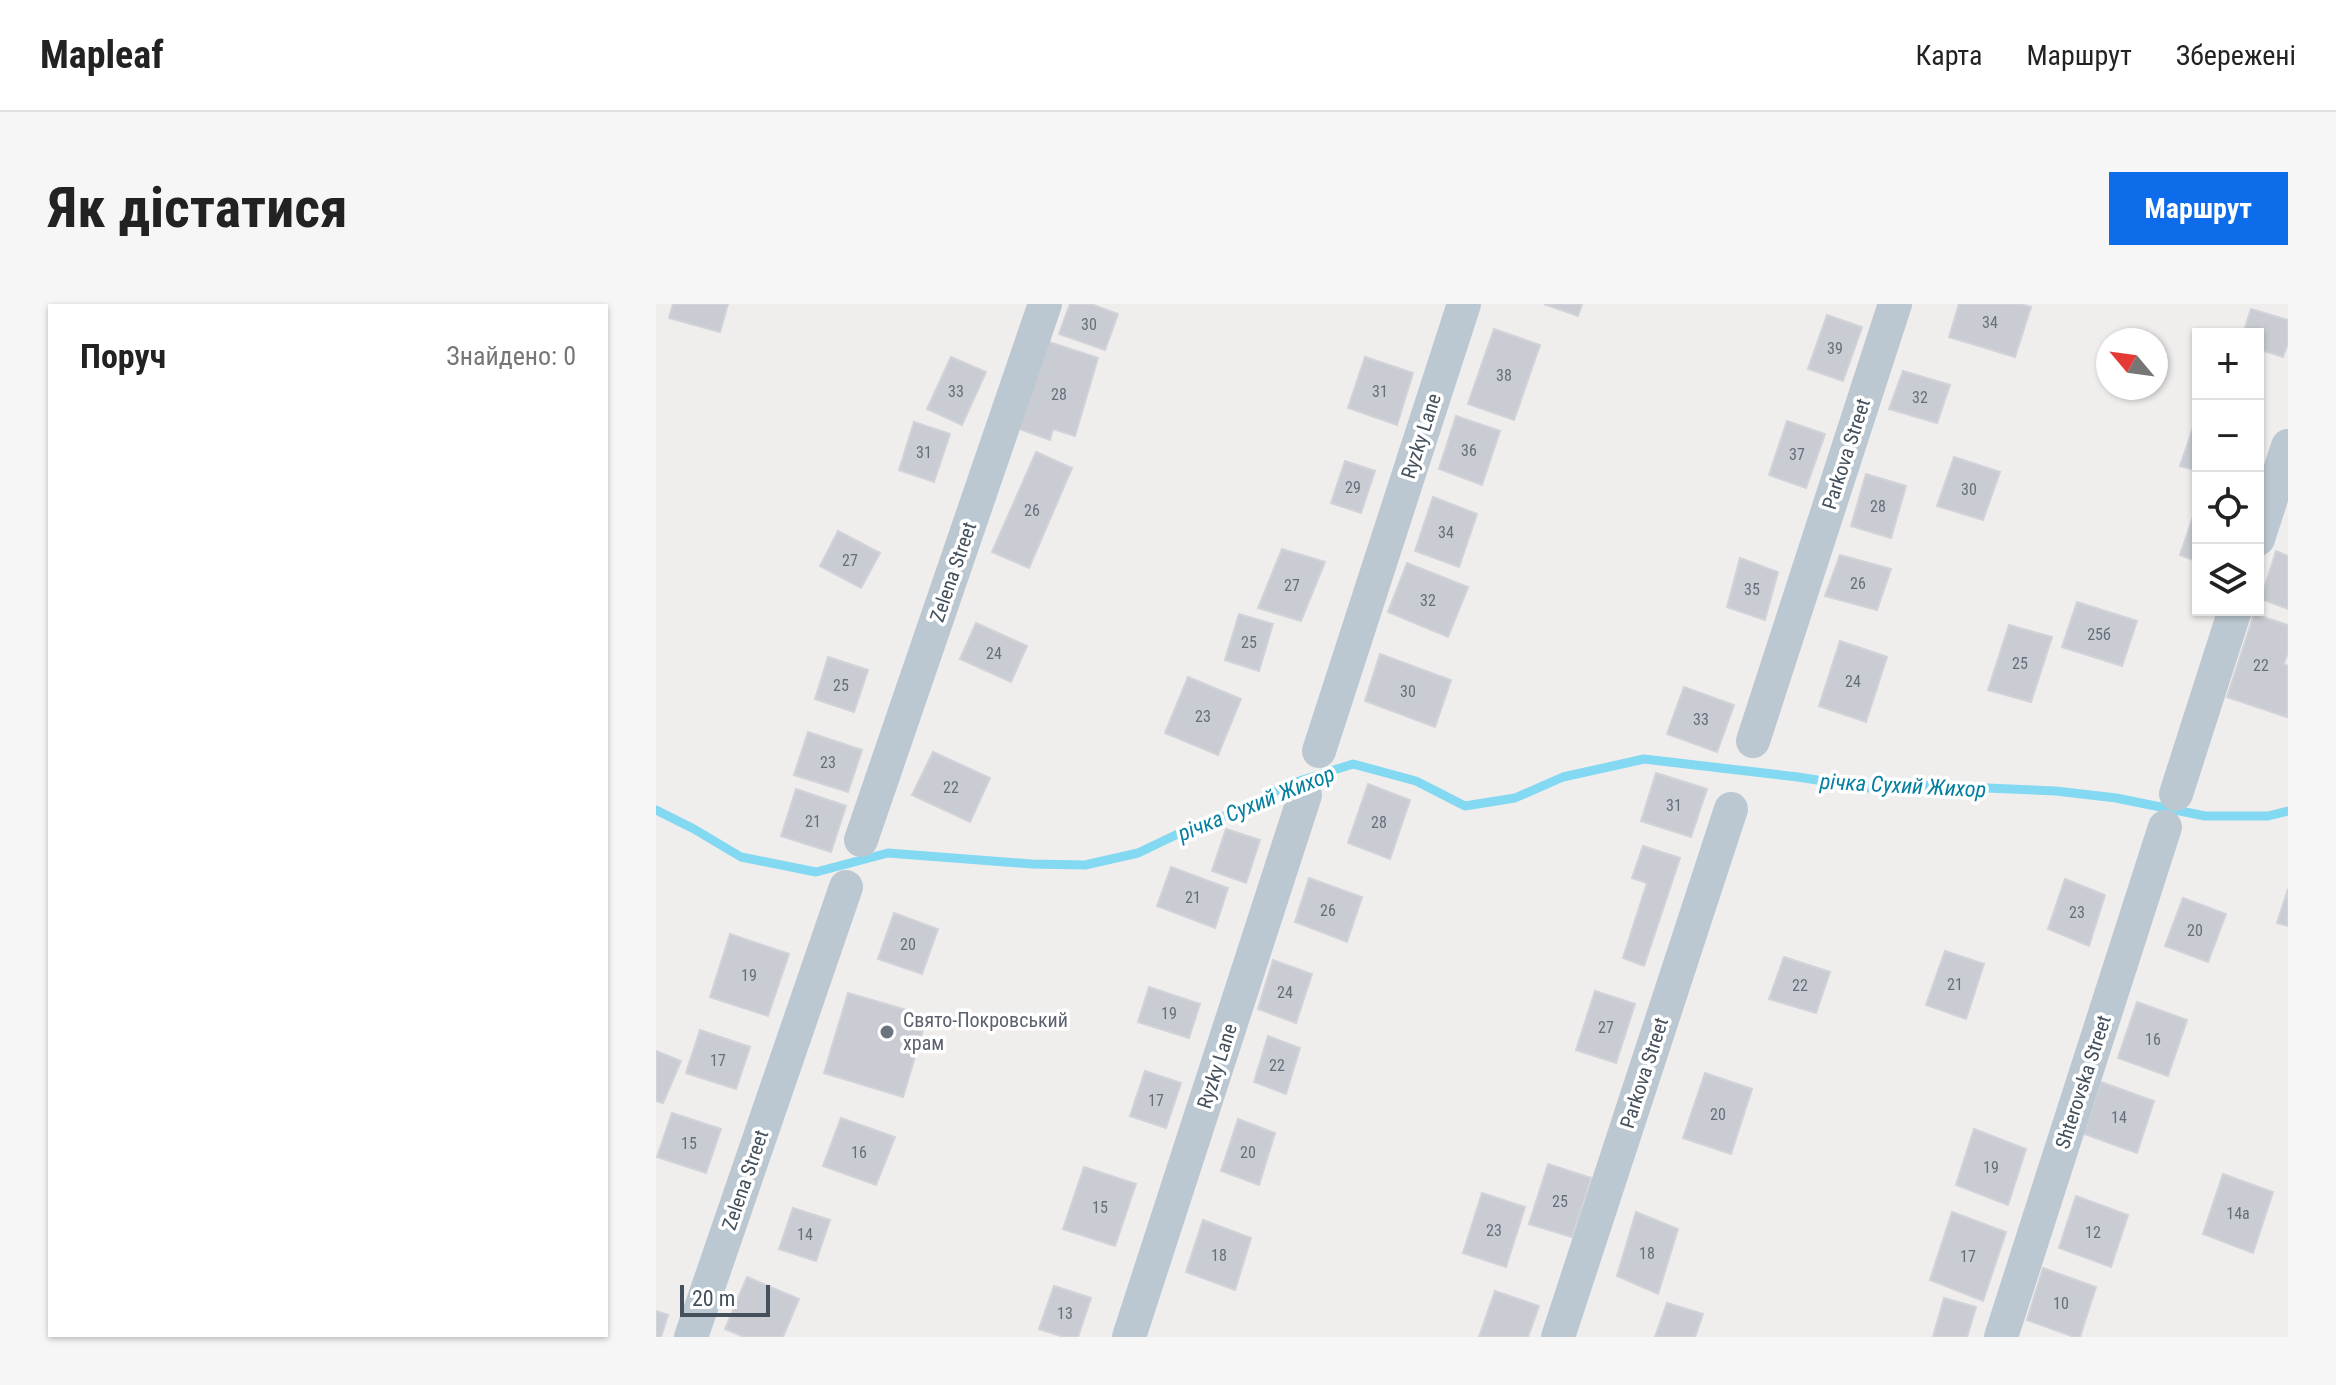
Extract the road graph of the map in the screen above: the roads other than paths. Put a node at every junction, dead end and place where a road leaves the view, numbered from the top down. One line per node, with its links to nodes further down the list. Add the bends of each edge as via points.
1 (1045, 304): 13 (street, Zelena Street)
2 (1464, 304): 8 (street, Ryzky Lane)
3 (1895, 304): 7 (street, Parkova Street)
4 (2288, 446): 5 (street)
5 (2264, 520)
6 (2233, 616): 9 (street)
7 (1753, 741)
8 (1319, 751)
9 (2176, 794)
10 (1305, 795): 16 (street, Ryzky Lane)
11 (1731, 809): 17 (street, Parkova Street)
12 (2165, 827): 18 (street, Shterovska Street)
13 (861, 840)
14 (846, 887): 15 (street, Zelena Street)
15 (691, 1337)
16 (1129, 1337)
17 (1558, 1337)
18 (2001, 1337)

